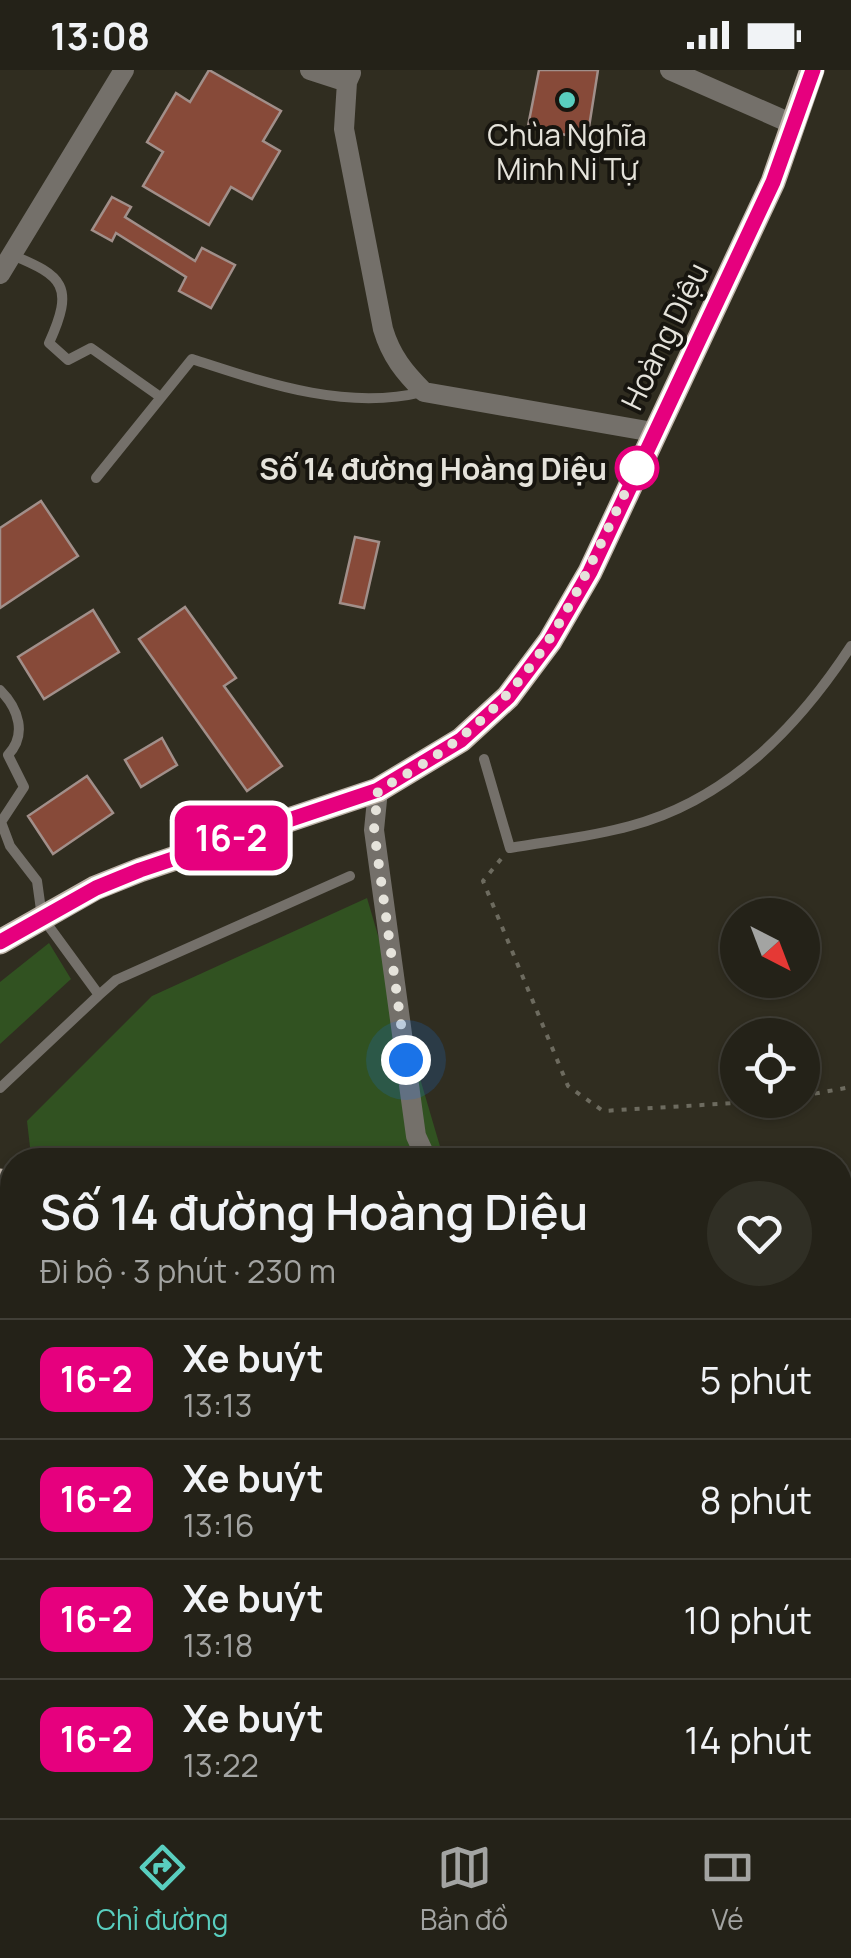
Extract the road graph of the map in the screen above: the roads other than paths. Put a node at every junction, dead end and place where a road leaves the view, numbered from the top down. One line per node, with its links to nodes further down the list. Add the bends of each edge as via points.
1 (124, 70): 7 (street)
2 (310, 70): 5 (street)
3 (670, 70): 6 (street)
4 (812, 70): 6 (main road, Hoàng Diệu)
5 (349, 76): 9 (street, via 344,129 383,329 391,353)
6 (796, 125): 11 (main road, Hoàng Diệu)
7 (12, 255): 8 (street); 10 (lane, via 58,280 59,321 49,343 58,352 68,360 91,348)
8 (0, 274)
9 (424, 392): 10 (lane, via 374,401 268,384 192,359); 11 (street)
10 (158, 396): 12 (lane)
11 (653, 432): 16 (main road, Hoàng Diệu, via 590,572 508,697 461,740)
12 (96, 478)
13 (851, 646): 15 (lane, via 769,749 727,781 632,826 510,848)
14 (0, 690): 18 (lane, via 20,724 18,744 8,755 24,787 1,822 36,880)
15 (484, 759)
16 (378, 790): 18 (main road, Hoàng Diệu, via 140,870); 22 (street, via 376,849)
17 (350, 876): 20 (lane, via 116,980)
18 (42, 917): 19 (main road, Hoàng Diệu); 20 (lane)
19 (0, 942)
20 (99, 995): 21 (lane)
21 (0, 1088)
22 (422, 1148)

